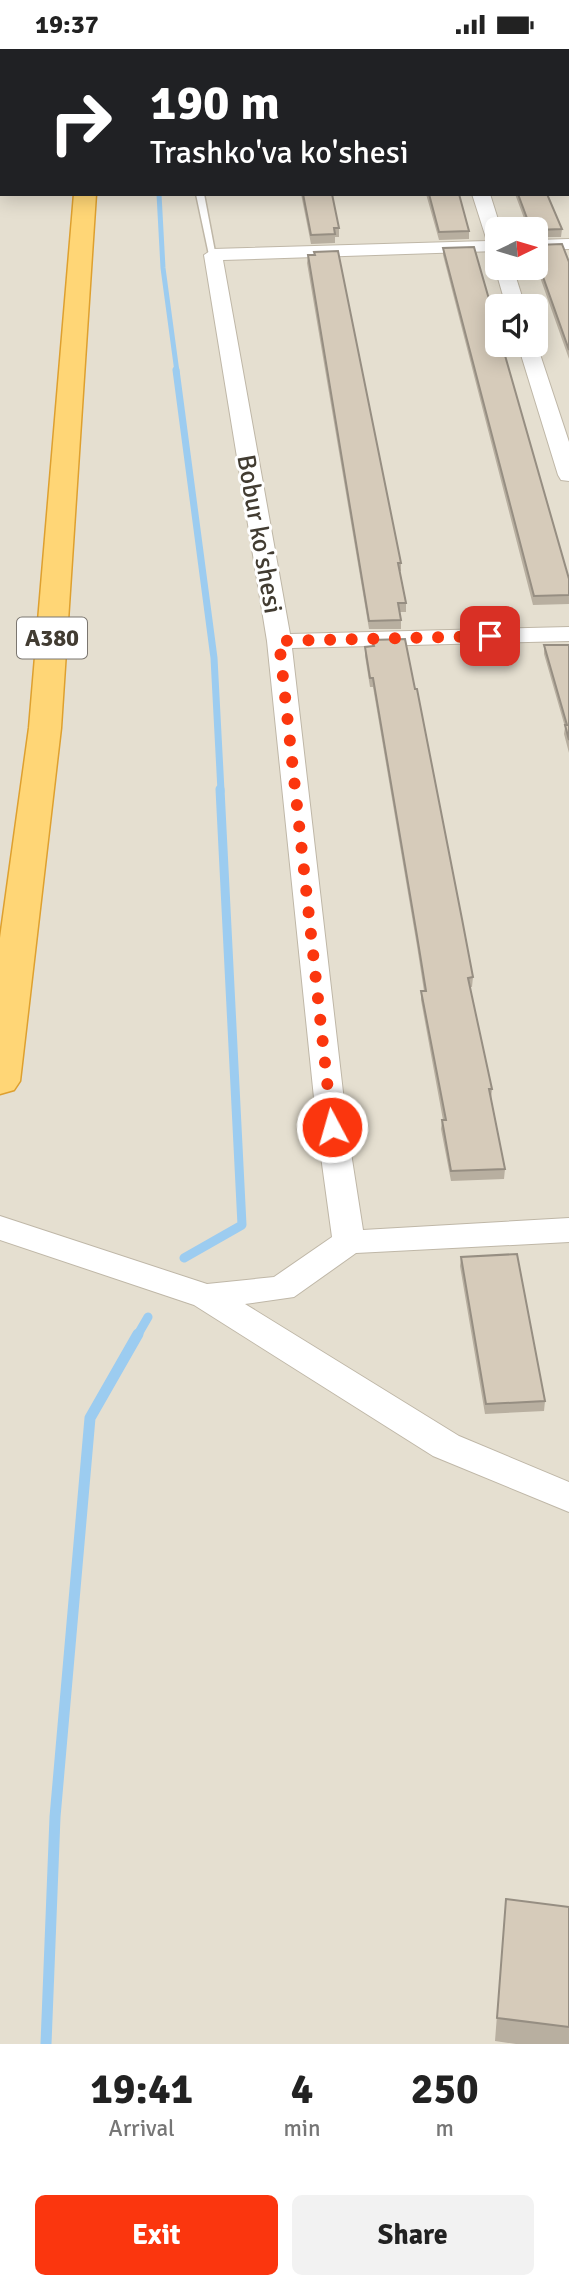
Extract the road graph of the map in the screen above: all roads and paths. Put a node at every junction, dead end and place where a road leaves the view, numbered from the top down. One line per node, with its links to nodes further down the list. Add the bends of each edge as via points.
1 (85, 196): 13 (highway, A380, via 45,728)
2 (200, 196): 8 (lane)
3 (482, 196): 4 (street)
4 (488, 217)
5 (569, 244): 6 (street)
6 (548, 245)
7 (485, 246): 8 (street)
8 (214, 255): 12 (street, Bobur ko'shesi)
9 (532, 357): 10 (street)
10 (569, 475)
11 (569, 634): 12 (street)
12 (279, 641): 16 (street, Bobur ko'shesi, via 332,1127)
13 (0, 1081)
14 (0, 1228): 17 (street)
15 (569, 1230): 16 (street)
16 (349, 1242): 17 (street, via 282,1288)
17 (206, 1296): 18 (street, via 446,1447)
18 (569, 1498)

